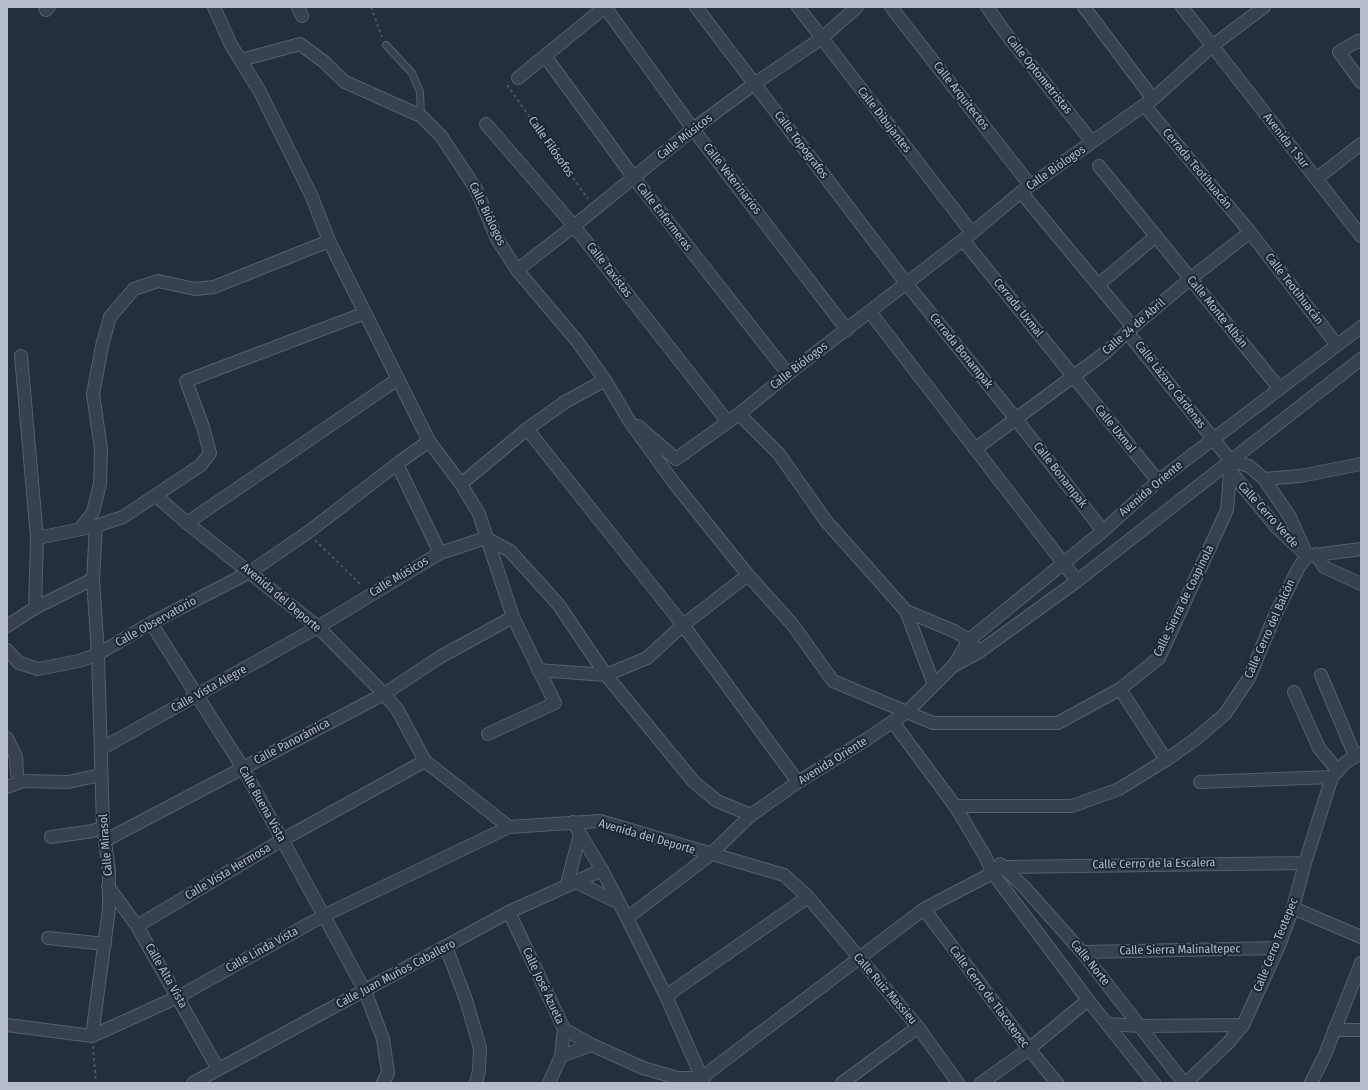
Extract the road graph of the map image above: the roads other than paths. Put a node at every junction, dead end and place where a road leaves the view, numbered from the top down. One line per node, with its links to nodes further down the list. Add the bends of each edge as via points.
1 (44, 7): 2 (street, via 46,10)
2 (49, 7)
3 (214, 7): 18 (street, via 231,45)
4 (605, 7): 17 (street); 25 (street, Calle Veterinarios)
5 (696, 7): 21 (street, Calle Topógrafos)
6 (798, 7): 13 (street, Calle Dibujantes)
7 (856, 7): 13 (street, Calle Músicos)
8 (891, 7): 31 (street, Calle Arquitectos)
9 (987, 7): 26 (street, Calle Optometristas)
10 (1084, 7): 22 (street, Cerrada Teotihuacán)
11 (1182, 7): 16 (street, Avenida 1 Sur)
12 (1264, 7): 16 (street, Calle Biólogos)
13 (822, 38): 21 (street, Calle Músicos); 36 (street, Calle Dibujantes)
14 (1361, 42): 20 (street, via 1339,52)
15 (386, 45): 23 (lane, via 412,73 420,92)
16 (1212, 46): 22 (street, Calle Biólogos); 30 (street, Avenida 1 Sur)
17 (545, 56): 19 (street); 29 (street, Calle Enfermeras)
18 (241, 60): 23 (street, via 300,44 345,82); 37 (street, via 259,90 312,197)
19 (518, 78)
20 (1361, 82)
21 (754, 84): 25 (street, Calle Músicos); 40 (street, Calle Topógrafos)
22 (1148, 102): 26 (street, Calle Biólogos); 33 (street, Cerrada Teotihuacán)
23 (421, 116): 38 (street, Calle Biólogos, via 441,136 476,189 497,239)
24 (486, 124): 32 (street, Calle Taxistas)
25 (693, 129): 29 (street, Calle Músicos); 46 (street, Calle Veterinarios)
26 (1092, 142): 31 (street, Calle Biólogos)
27 (1361, 144): 30 (street)
28 (1099, 166): 34 (street, Calle Monte Albán)
29 (634, 178): 32 (street, Calle Músicos); 52 (street, Calle Enfermeras)
30 (1316, 179): 35 (street, Avenida 1 Sur)
31 (1026, 189): 36 (street, Calle Biólogos); 41 (street, Calle Arquitectos)
32 (574, 226): 38 (street, Calle Músicos); 59 (street, Calle Taxistas)
33 (1250, 232): 39 (street, Calle 24 de Abril); 47 (street, Calle Teotihuacán)
34 (1156, 236): 39 (street, Calle Monte Albán); 41 (street)
35 (1361, 236)
36 (967, 237): 40 (street, Calle Biólogos); 53 (street, Cerrada Uxmal)
37 (329, 241): 43 (street); 74 (street, via 214,287 195,289 158,281 134,289 110,317 102,346 93,394 102,449 100,484 93,512)
38 (517, 270): 55 (street, Calle Biólogos, via 577,341)
39 (1190, 279): 45 (street, Calle 24 de Abril); 56 (street, Calle Monte Albán)
40 (906, 283): 42 (street, Calle Biólogos); 58 (street, Cerrada Bonampak)
41 (1098, 285): 45 (street, Calle Lázaro Cárdenas)
42 (870, 312): 46 (street, Calle Biólogos); 64 (street)
43 (365, 313): 54 (street); 71 (street, via 186,381 210,453 201,465)
44 (1361, 327): 47 (street, Avenida Oriente)
45 (1130, 329): 53 (street, Calle 24 de Abril, via 1105,353); 62 (street, Calle Lázaro Cárdenas)
46 (847, 330): 52 (street, Calle Biólogos)
47 (1337, 345): 56 (street, Avenida Oriente)
48 (21, 356): 76 (street)
49 (1361, 359): 51 (street, Avenida Oriente)
50 (1361, 370): 51 (street)
51 (1344, 372): 67 (street, Avenida Oriente)
52 (788, 374): 57 (street, Calle Biólogos)
53 (1073, 376): 58 (street, Calle 24 de Abril); 69 (street, Calle Uxmal)
54 (398, 379): 63 (street); 72 (street)
55 (605, 380): 60 (street, Calle Biólogos); 61 (street, via 565,402)
56 (1279, 388): 62 (street, Avenida Oriente)
57 (739, 414): 59 (street, Calle Biólogos); 88 (street, via 779,454 826,521)
58 (1016, 419): 64 (street, Calle 24 de Abril); 75 (street, Calle Bonampak)
59 (727, 421): 60 (street, Calle Biólogos, via 676,459 643,429)
60 (630, 422): 83 (street, Calle Sierra de Coapinola, via 675,484)
61 (527, 429): 70 (street); 91 (street)
62 (1213, 439): 67 (street, Calle Lázaro Cárdenas); 69 (street, Avenida Oriente)
63 (429, 441): 65 (street, Calle Observatorio); 70 (street)
64 (975, 449): 81 (street)
65 (397, 464): 79 (street); 82 (street, Calle Observatorio, via 307,533)
66 (1361, 464): 68 (street, via 1300,476)
67 (1231, 467): 68 (street, via 1249,466); 80 (street, Calle Cerro Verde, via 1277,528); 85 (street, Avenida Oriente); 103 (street, Calle Sierra de Coapinola, via 1227,510 1159,658)
68 (1264, 479): 80 (street, via 1290,517)
69 (1158, 481): 75 (street, Avenida Oriente)
70 (461, 484): 77 (street, via 479,514)
71 (156, 496): 72 (street, Avenida del Deporte); 73 (street, via 123,517)
72 (187, 523): 82 (street, Avenida del Deporte)
73 (96, 526): 74 (street); 84 (street, Calle Mirasol)
74 (81, 528): 76 (street)
75 (1103, 531): 81 (street, Avenida Oriente)
76 (37, 538): 87 (street)
77 (486, 538): 79 (street, Calle Músicos); 89 (street); 100 (street, via 510,551 558,604)
78 (1361, 550): 80 (street)
79 (440, 552): 93 (street, Calle Músicos)
80 (1311, 555): 86 (street, via 1324,567); 114 (street, Calle Cerro del Balcón, via 1299,567 1275,615 1249,678 1224,714 1197,738)
81 (1064, 563): 85 (street); 94 (street, Avenida Oriente)
82 (250, 572): 90 (street, Calle Observatorio); 93 (street, Avenida del Deporte)
83 (748, 575): 91 (street); 107 (street, Calle Sierra de Coapinola, via 792,624 833,681)
84 (93, 580): 87 (street); 97 (street, Calle Mirasol)
85 (1077, 581): 96 (street, Avenida Oriente)
86 (1361, 584)
87 (35, 608): 92 (street)
88 (906, 611): 94 (street); 102 (street)
89 (513, 617): 99 (street); 105 (street, Calle Panorámica, via 440,657)
90 (151, 623): 97 (street, Calle Observatorio); 106 (street, Calle Buena Vista)
91 (683, 625): 100 (street, via 647,658); 120 (street)
92 (7, 626)
93 (318, 627): 105 (street, Avenida del Deporte); 106 (street, Calle Vista Alegre)
94 (969, 640): 96 (street); 98 (street, Avenida Oriente)
95 (7, 650): 97 (street, Calle Observatorio, via 19,663 38,669)
96 (979, 652): 98 (street, Avenida Oriente)
97 (98, 654): 111 (street, Calle Mirasol)
98 (954, 665): 102 (street, Avenida Oriente)
99 (538, 670): 100 (street); 109 (street, via 555,703)
100 (606, 675): 124 (street, via 694,782 717,801)
101 (1321, 675): 112 (street)
102 (934, 685): 107 (street, Avenida Oriente)
103 (1120, 690): 107 (street, Calle Sierra de Coapinola, via 1058,723 933,723); 114 (street)
104 (1294, 692): 117 (street, via 1319,748)
105 (384, 694): 115 (street, Avenida del Deporte, via 397,709); 116 (street, Calle Panorámica)
106 (196, 696): 111 (street, Calle Vista Alegre); 116 (street, Calle Buena Vista)
107 (907, 712): 108 (street, Avenida Oriente)
108 (893, 722): 120 (street, Avenida Oriente); 123 (street, Calle Norte)
109 (488, 734)
110 (7, 738): 119 (street, via 16,757)
111 (100, 749): 118 (street, Calle Mirasol)
112 (1358, 755): 117 (street, via 1346,762)
113 (7, 759): 119 (street)
114 (1166, 760): 123 (street, Calle Cerro del Balcón, via 1119,789 1072,806)
115 (425, 761): 127 (street); 131 (street, Calle Vista Hermosa)
116 (243, 768): 130 (street, Calle Panorámica); 131 (street, Calle Buena Vista)
117 (1335, 774): 121 (street); 134 (street, Calle Cerro Teotepec)
118 (101, 775): 119 (street, via 68,782); 126 (street, Calle Mirasol)
119 (20, 777): 122 (street)
120 (798, 782): 124 (street, Avenida Oriente)
121 (1200, 782)
122 (7, 786)
123 (955, 806): 133 (street, Calle Norte)
124 (751, 815): 132 (street, Avenida Oriente)
125 (573, 822): 127 (street, Avenida del Deporte); 128 (street); 132 (street, Avenida del Deporte, via 600,821)
126 (103, 827): 129 (street, via 93,831); 130 (street, Calle Mirasol)
127 (509, 827): 145 (street, Calle Linda Vista)
128 (580, 834): 136 (street); 138 (street)
129 (51, 837)
130 (106, 840): 139 (street, Calle Mirasol)
131 (282, 840): 145 (street, Calle Buena Vista); 147 (street, Calle Vista Hermosa)
132 (710, 855): 140 (street, Avenida del Deporte, via 784,875); 146 (street, Avenida Oriente)
133 (985, 856): 135 (street, Calle Norte); 137 (street, Calle Norte)
134 (1305, 863): 135 (street, Calle Cerro de la Escalera); 142 (street, Calle Cerro Teotepec)
135 (1004, 867): 137 (street); 153 (street, Calle Norte)
136 (602, 870): 138 (street, Calle Juan Muños Caballero); 141 (street)
137 (992, 872): 143 (street); 159 (street, Calle Norte)
138 (571, 882): 141 (street); 144 (street, Calle Juan Muños Caballero)
139 (108, 886): 147 (street, Calle Alta Vista); 150 (street, Calle Mirasol, via 109,909)
140 (808, 897): 154 (street, Calle Ruiz Massieu); 157 (street)
141 (619, 903): 146 (street)
142 (1293, 908): 148 (street); 152 (street, Calle Cerro Teotepec)
143 (924, 909): 154 (street); 170 (street, Calle Cerro de Tlacotepec)
144 (509, 912): 151 (street, Calle Juan Muños Caballero); 165 (street, Calle José Azueta)
145 (323, 916): 156 (street, Calle Buena Vista); 158 (street, Calle Linda Vista)
146 (627, 918): 157 (street)
147 (137, 926): 158 (street, Calle Alta Vista)
148 (1361, 937)
149 (48, 938): 150 (street)
150 (105, 944): 168 (street, Calle Mirasol)
151 (446, 948): 156 (street, Calle Juan Muños Caballero); 177 (street, via 466,1000 480,1048)
152 (1278, 948): 153 (street, Calle Sierra Malinaltepec); 162 (street, Calle Cerro Teotepec)
153 (1082, 952): 163 (street, Calle Norte)
154 (859, 959): 164 (street, Calle Ruiz Massieu); 173 (street)
155 (1361, 963): 166 (street)
156 (364, 991): 172 (street, Calle Juan Muños Caballero); 176 (street, Calle Buena Vista, via 383,1039 388,1073)
157 (666, 996): 173 (street)
158 (178, 997): 168 (street, Calle Linda Vista); 172 (street, Calle Alta Vista)
159 (1088, 1000): 160 (street, Calle Norte); 170 (street)
160 (1107, 1024): 163 (street); 182 (street, Calle Norte)
161 (7, 1025): 168 (street)
162 (1243, 1025): 163 (street); 183 (street, Calle Cerro Teotepec, via 1228,1043)
163 (1140, 1026): 183 (street, Calle Norte)
164 (918, 1027): 178 (street); 179 (street, Calle Ruiz Massieu)
165 (564, 1029): 169 (street); 171 (street, Calle José Azueta)
166 (1334, 1030): 167 (street); 184 (street)
167 (1361, 1030)
168 (92, 1036)
169 (592, 1045): 171 (street); 173 (street, via 643,1068 678,1078)
170 (1029, 1049): 180 (street); 181 (street, Calle Cerro de Tlacotepec)
171 (561, 1056): 174 (street, Calle José Azueta)
172 (218, 1069): 175 (street, Calle Juan Muños Caballero)
173 (702, 1080)
174 (547, 1082)
175 (193, 1083)
176 (383, 1083)
177 (476, 1083)
178 (842, 1083)
179 (958, 1083)
180 (981, 1083)
181 (1057, 1083)
182 (1154, 1083)
183 (1185, 1083)
184 (1311, 1083)

